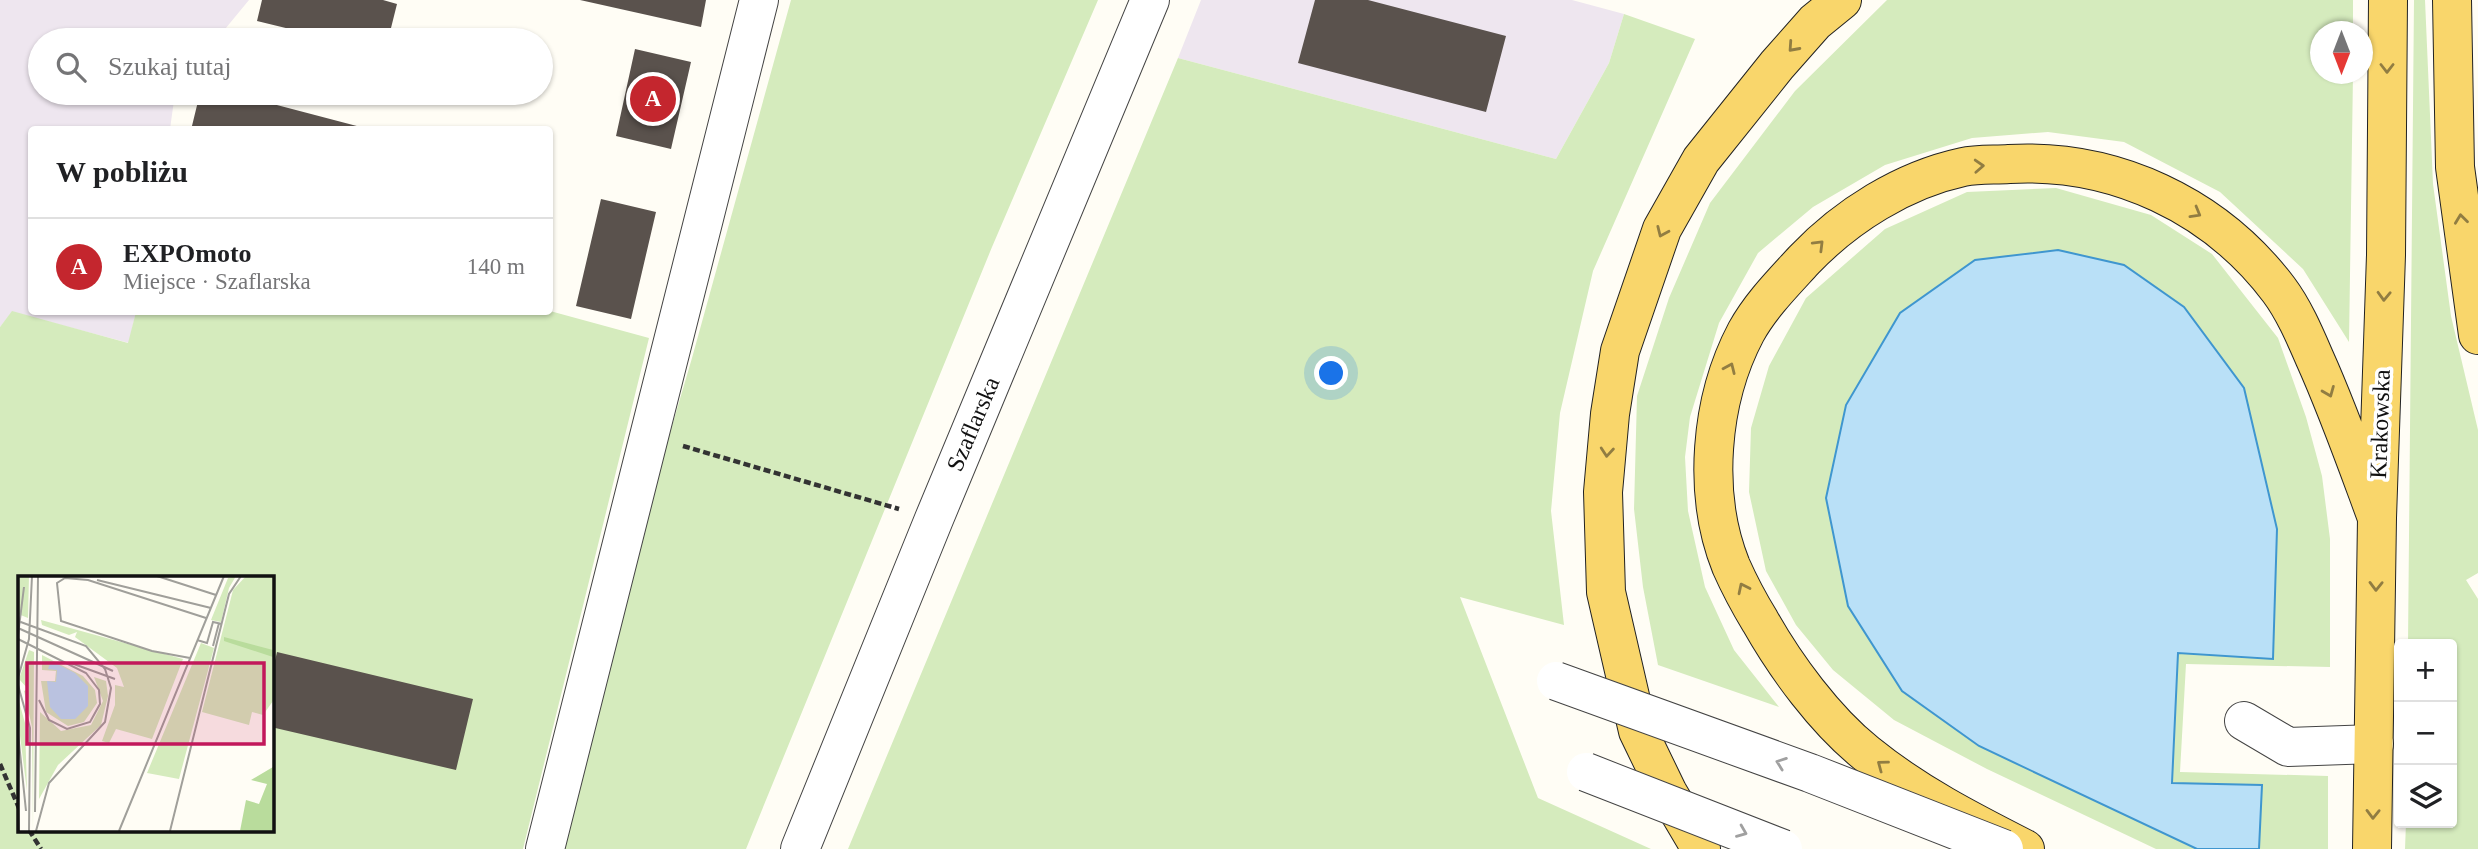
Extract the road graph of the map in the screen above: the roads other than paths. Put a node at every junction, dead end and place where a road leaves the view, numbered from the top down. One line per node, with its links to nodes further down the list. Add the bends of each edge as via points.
1 (759, 0): 12 (street)
2 (1150, 0): 13 (street, Szaflarska)
3 (1842, 0): 14 (main road, one-way to 14, via 1815,22 1777,65 1702,160 1662,229 1620,351 1603,492 1606,592 1638,731)
4 (2388, 0): 7 (main road, Krakowska, one-way to 7, via 2386,255)
5 (2452, 0): 6 (main road, one-way to 5, via 2455,167)
6 (2478, 335)
7 (2376, 518): 10 (main road, Krakowska, one-way to 10); 17 (main road, one-way to 7, via 1909,786 1862,750 1778,653 1731,564 1718,521 1714,474 1716,424 1726,377 1747,331 1772,294 1825,238 1866,208 1913,184 1964,166 2059,163 2151,187 2207,219 2280,291 2323,376)
8 (1556, 681): 16 (street, one-way to 8, bridge)
9 (2244, 721): 10 (street, via 2288,747)
10 (2374, 744): 18 (main road, Krakowska, one-way to 18)
11 (1586, 772): 15 (street, one-way to 15, bridge)
12 (545, 849)
13 (800, 849)
14 (1701, 849)
15 (1783, 849)
16 (2004, 849)
17 (2025, 849)
18 (2372, 849)

